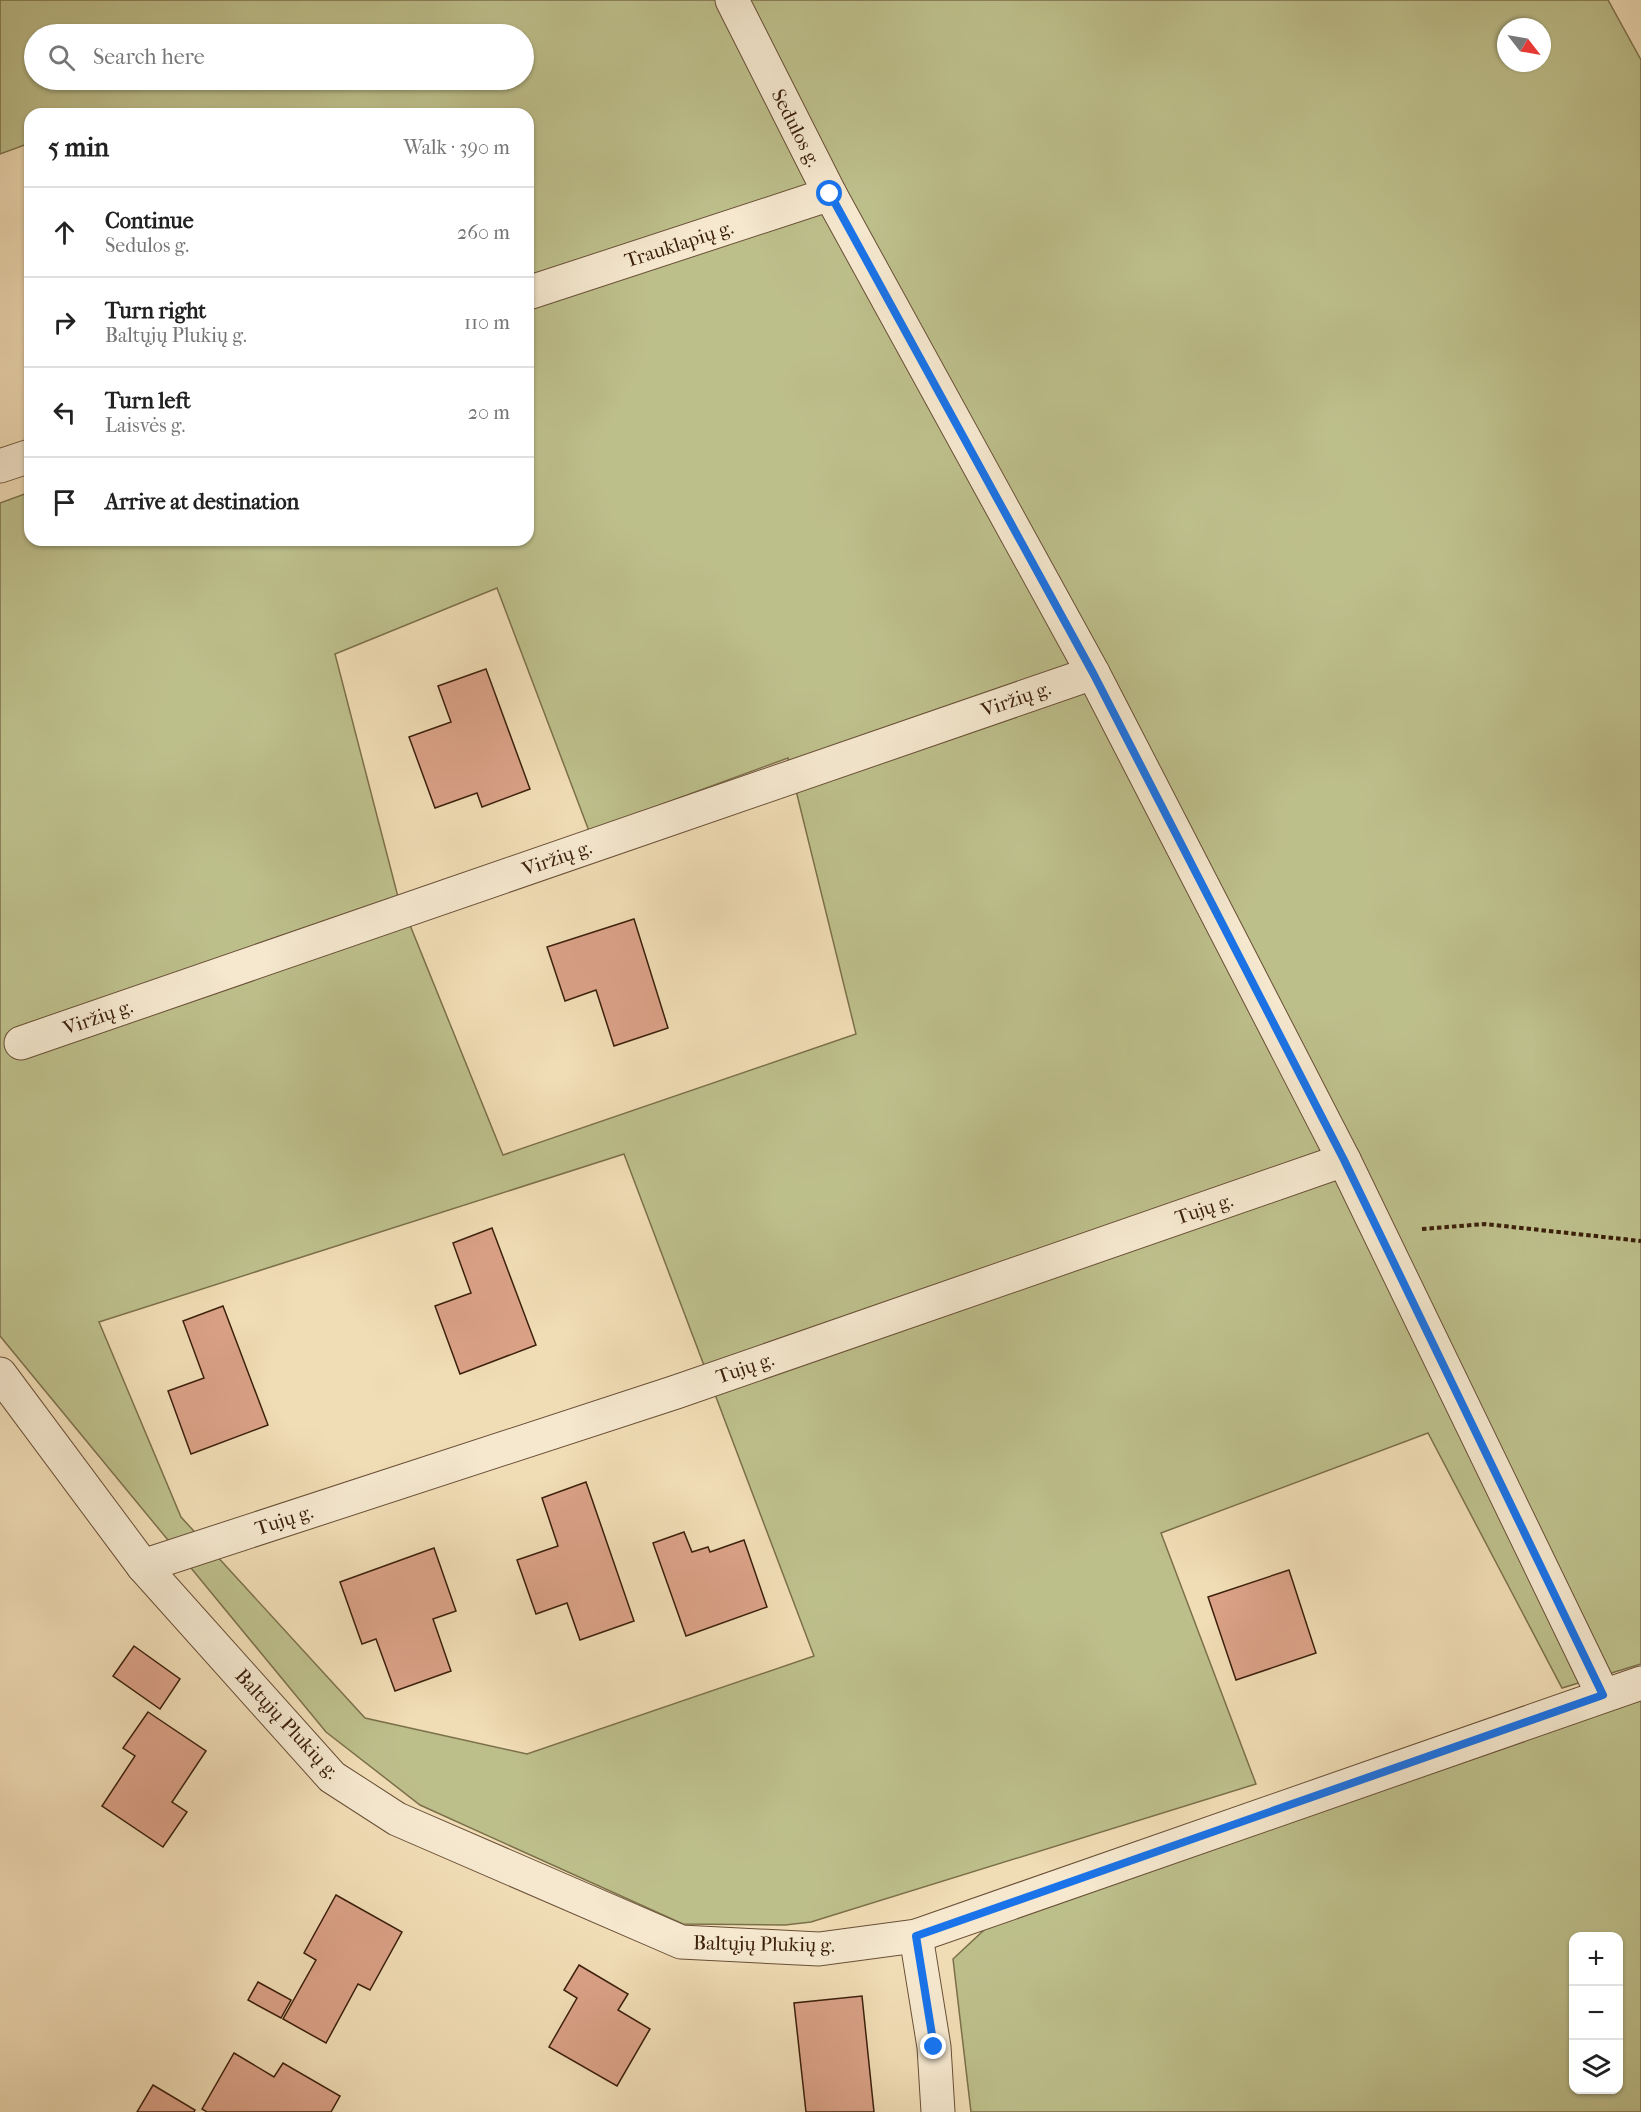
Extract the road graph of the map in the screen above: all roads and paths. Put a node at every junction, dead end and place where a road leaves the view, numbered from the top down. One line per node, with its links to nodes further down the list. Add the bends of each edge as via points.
1 (732, 0): 2 (street, Sedulos g.)
2 (830, 194): 3 (street, Trauklapių g.); 6 (street, Sedulos g.)
3 (534, 291)
4 (24, 458): 5 (street)
5 (0, 466)
6 (1093, 673): 7 (street, Viržių g.); 8 (street, Sedulos g.)
7 (21, 1043)
8 (1344, 1160): 9 (street, Sedulos g.); 12 (street, Tujų g., via 676,1392)
9 (1379, 1233): 10 (path, via 1485,1224); 14 (street, Sedulos g.)
10 (1641, 1241)
11 (0, 1374): 12 (street, Baltųjų Plukių g.)
12 (143, 1566): 15 (street, Baltųjų Plukių g., via 332,1777 397,1819 681,1942 819,1949)
13 (1641, 1683): 14 (street, Baltųjų Plukių g.)
14 (1603, 1695): 15 (street, Baltųjų Plukių g.)
15 (916, 1936): 16 (street, via 934,2047)
16 (938, 2112)

